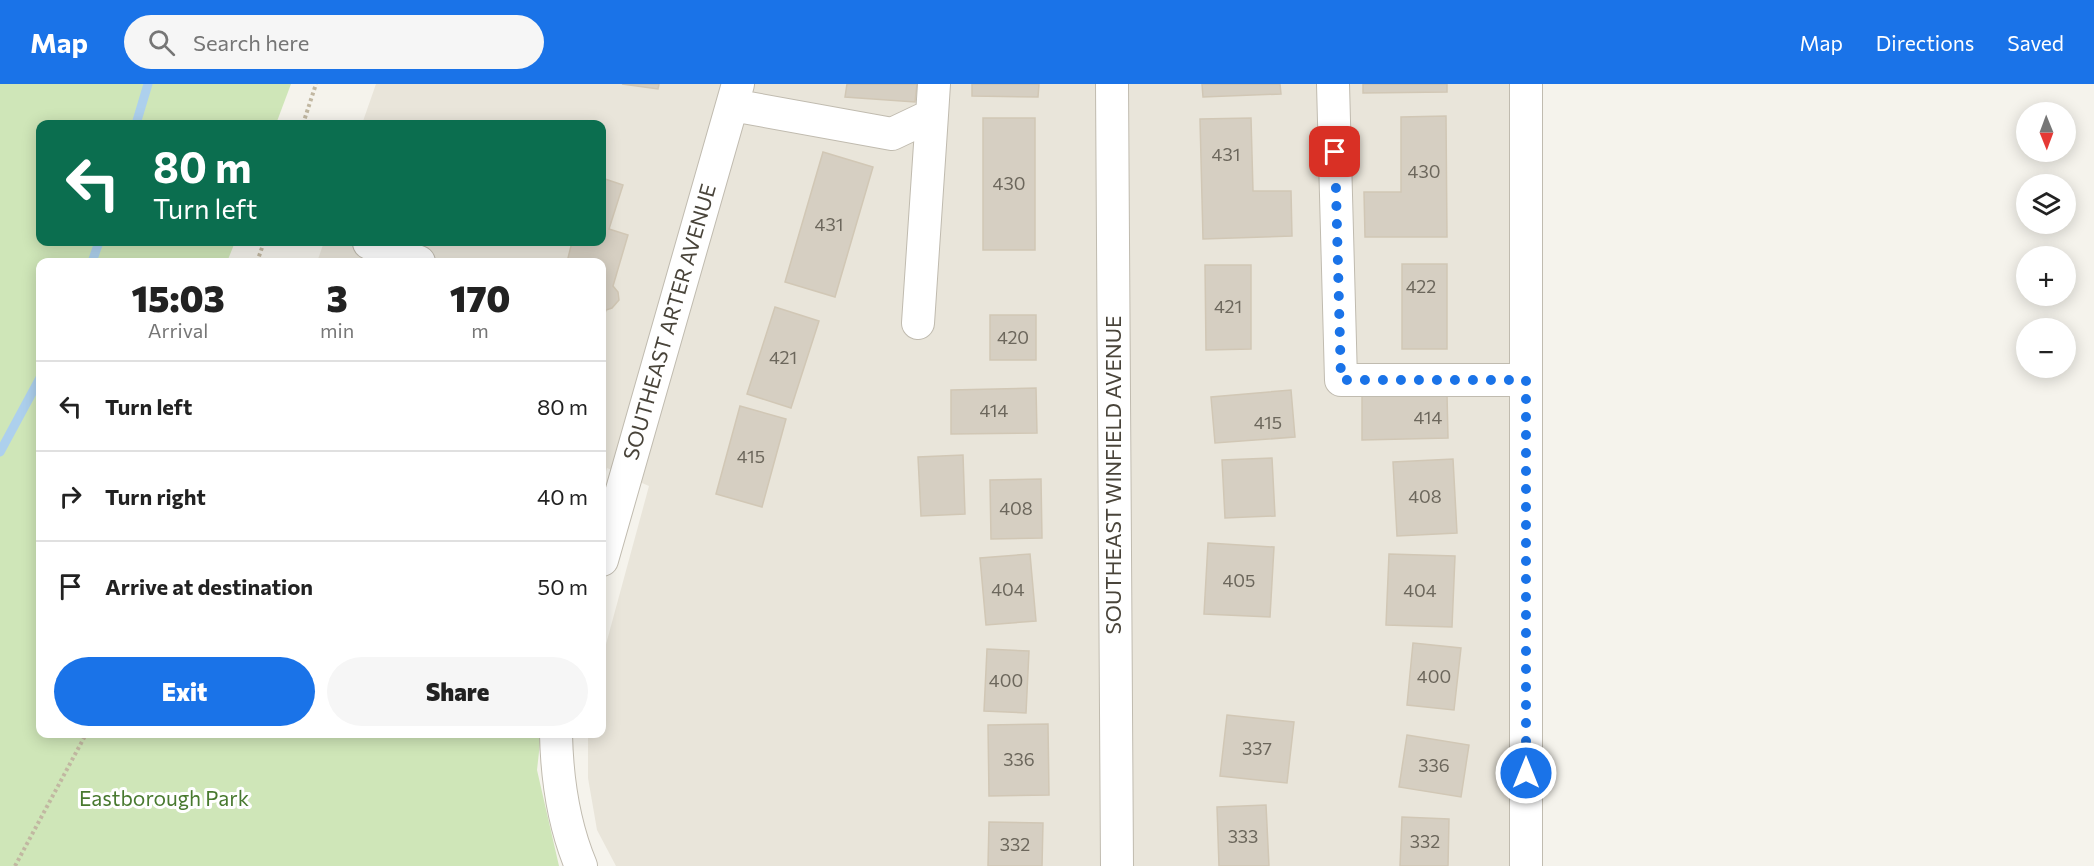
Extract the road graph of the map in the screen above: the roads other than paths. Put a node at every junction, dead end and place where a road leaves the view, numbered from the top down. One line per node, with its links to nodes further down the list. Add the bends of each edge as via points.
1 (934, 84): 6 (street)
2 (1112, 84): 14 (street, SOUTHEAST WINFIELD AVENUE)
3 (1332, 84): 10 (street, via 1341,380)
4 (1526, 84): 10 (street)
5 (735, 94): 6 (street, via 892,134); 11 (street, SOUTHEAST ARTER AVENUE)
6 (932, 115): 9 (street)
7 (377, 246): 8 (street)
8 (408, 258)
9 (918, 323)
10 (1526, 380): 15 (street)
11 (606, 534)
12 (556, 738): 13 (street, via 565,819)
13 (581, 866)
14 (1117, 866)
15 (1526, 866)

